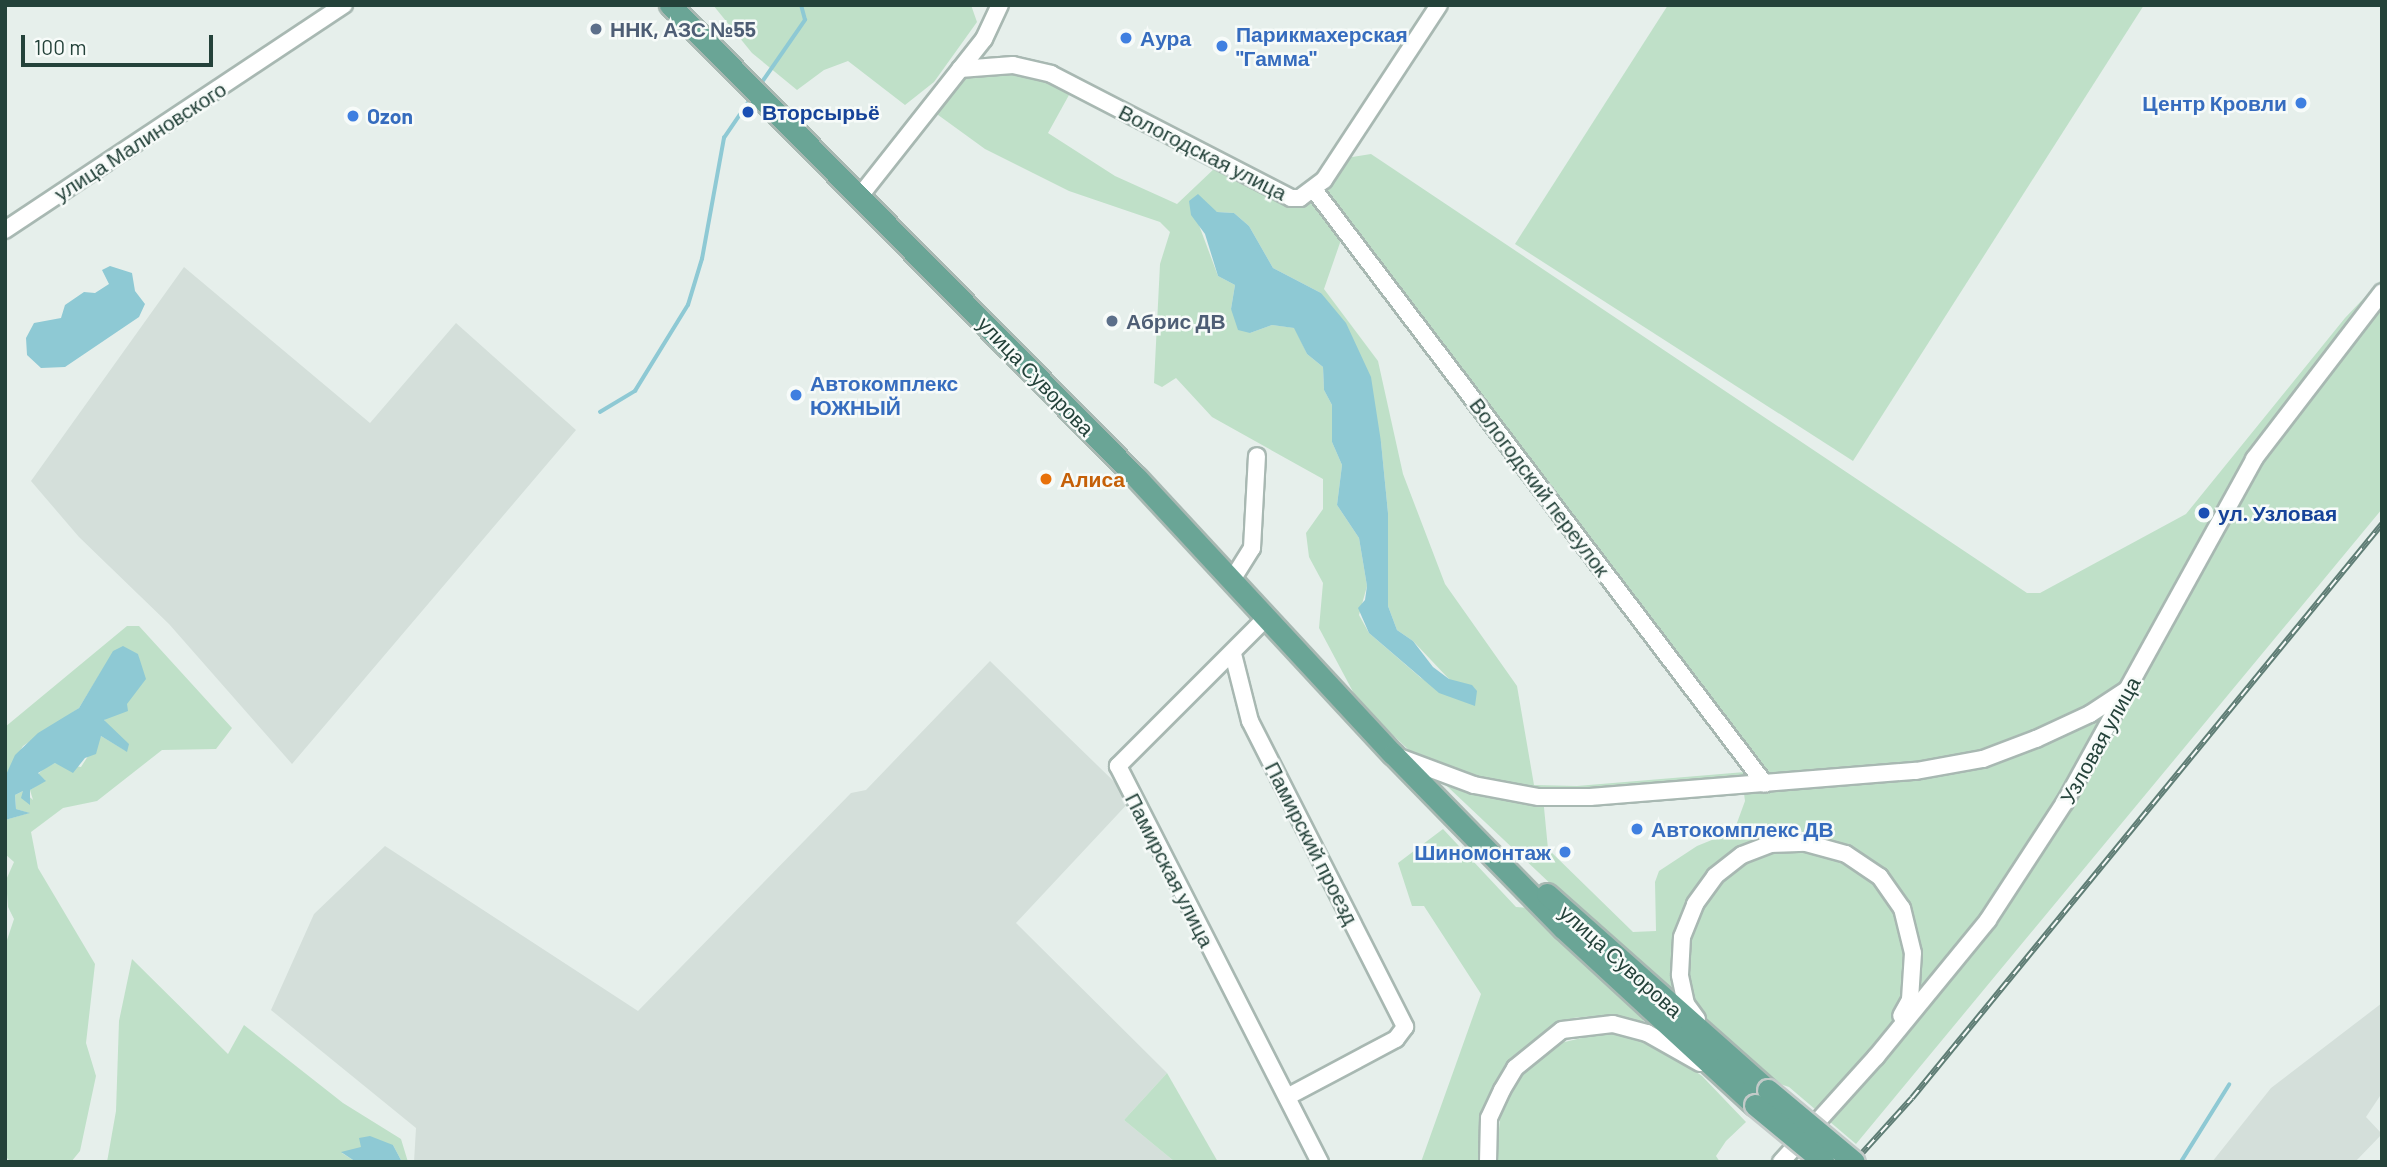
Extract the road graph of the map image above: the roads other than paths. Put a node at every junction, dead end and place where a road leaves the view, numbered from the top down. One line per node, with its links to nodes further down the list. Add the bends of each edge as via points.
1 (344, 5): 8 (street, улица Малиновского)
2 (670, 5): 7 (main road, улица Суворова)
3 (1000, 5): 5 (street, via 984,39)
4 (1439, 5): 6 (street, Вологодская улица)
5 (960, 69): 6 (street, Вологодская улица, via 1013,65 1051,74 1291,198); 7 (street)
6 (1315, 191): 16 (street, Вологодский переулок)
7 (860, 196): 11 (main road, улица Суворова)
8 (5, 230)
9 (2382, 292): 14 (street, Узловая улица, via 2254,459)
10 (1257, 456): 11 (street, via 1252,548)
11 (1232, 580): 12 (main road, улица Суворова)
12 (1267, 617): 13 (street, Памирская улица); 15 (main road, улица Суворова)
13 (1233, 654): 21 (street, Памирская улица, via 1118,766); 21 (street, Памирский проезд, via 1250,721 1405,1027 1396,1039)
14 (2130, 688): 16 (street, via 2090,714 1983,759 1916,771); 18 (street, Узловая улица, via 2066,802 1988,920)
15 (1393, 754): 16 (street, via 1474,785 1539,797); 19 (main road, улица Суворова); 22 (main road, улица Суворова, via 1563,928)
16 (1765, 784)
17 (1913, 953): 18 (street, via 1923,975 1932,977); 19 (street, via 1902,908 1880,877 1846,854 1806,843 1770,844 1742,855 1715,876 1695,904 1682,937 1686,1004); 20 (street, via 1910,1000)
18 (1948, 970): 20 (street, Узловая улица)
19 (1712, 1042): 22 (main road, улица Суворова)
20 (1876, 1057): 25 (street, Узловая улица)
21 (1287, 1097): 23 (street, Памирская улица)
22 (1761, 1097): 24 (street, via 1647,1033 1591,1023 1562,1030 1515,1068 1489,1118); 26 (main road, улица Суворова, bridge); 27 (main road, улица Суворова, bridge)
23 (1320, 1162)
24 (1488, 1162)
25 (1781, 1162)
26 (1824, 1162)
27 (1854, 1162)

